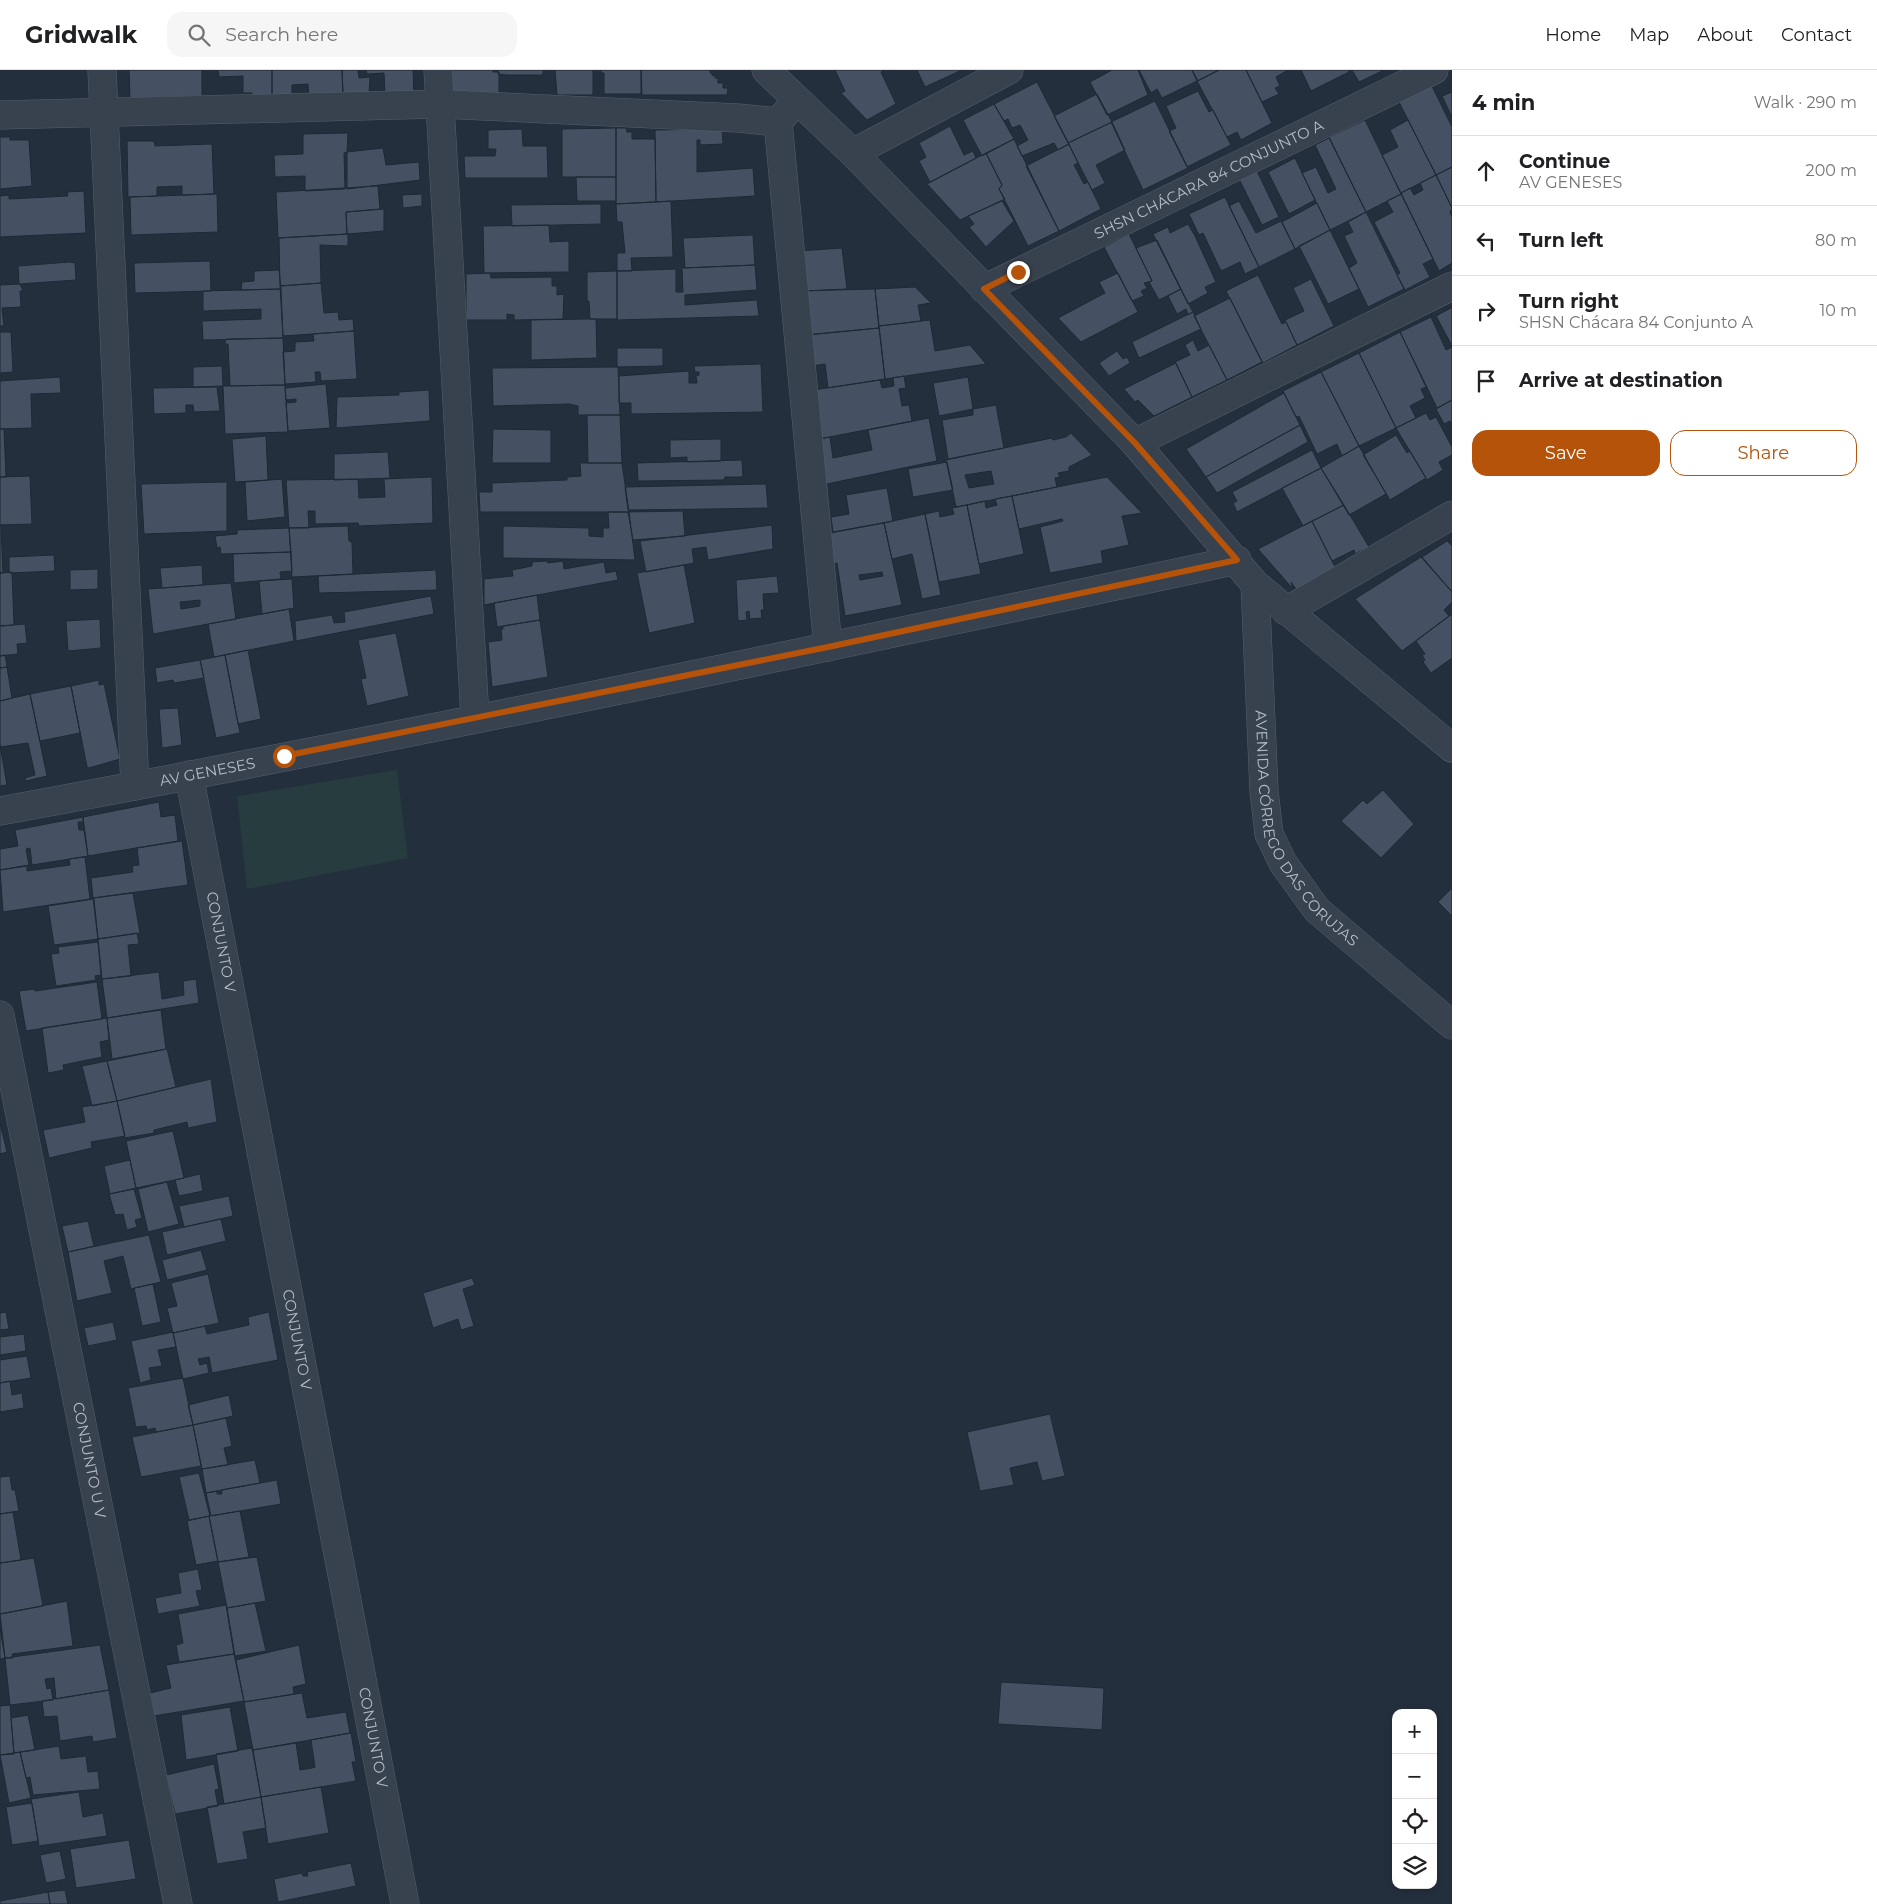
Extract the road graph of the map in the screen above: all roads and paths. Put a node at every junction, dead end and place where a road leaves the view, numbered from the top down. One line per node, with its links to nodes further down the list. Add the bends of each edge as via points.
1 (102, 70): 8 (street)
2 (438, 70): 7 (street)
3 (766, 70): 6 (street)
4 (1434, 70): 13 (street, SHSN CHÁCARA 84 CONJUNTO A)
5 (1006, 71): 11 (street)
6 (797, 100): 10 (street); 11 (street)
7 (439, 104): 8 (street); 10 (street); 20 (street)
8 (102, 113): 9 (street); 23 (street)
9 (0, 115)
10 (778, 122): 19 (street)
11 (853, 153): 13 (street)
12 (1452, 286): 14 (street)
13 (984, 289): 14 (street)
14 (1135, 443): 16 (street)
15 (1452, 515): 18 (street)
16 (1237, 560): 17 (street); 19 (street, AV GENESES)
17 (1255, 584): 18 (street); 26 (street, AVENIDA CÓRREGO DAS CORUJAS, via 1264,791 1269,834 1283,863 1317,910)
18 (1286, 611): 21 (street)
19 (828, 647): 20 (street, AV GENESES)
20 (475, 718): 22 (street, AV GENESES)
21 (1452, 748)
22 (189, 775): 23 (street, AV GENESES); 28 (street, CONJUNTO V)
23 (135, 786): 24 (street, AV GENESES)
24 (0, 810)
25 (0, 1015): 27 (street, CONJUNTO U V)
26 (1452, 1024)
27 (178, 1904)
28 (404, 1904)

